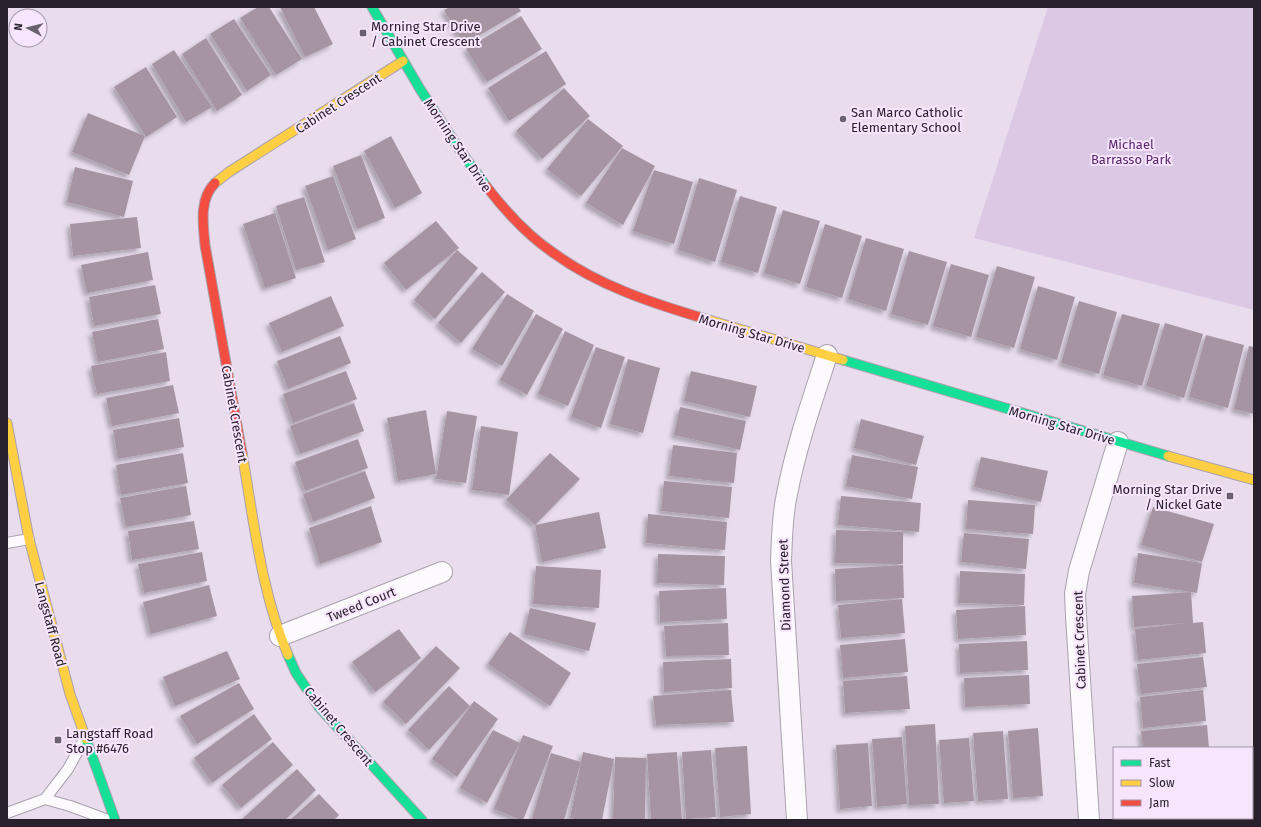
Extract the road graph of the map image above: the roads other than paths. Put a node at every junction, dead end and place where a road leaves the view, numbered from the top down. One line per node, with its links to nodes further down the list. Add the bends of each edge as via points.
1 (372, 7): 2 (street, Morning Star Drive)
2 (403, 61): 3 (street, Morning Star Drive, via 471,168 492,195 536,239 572,265 592,277 647,301); 10 (street, Cabinet Crescent, via 229,172 213,185 204,199 205,245 264,579)
3 (827, 355): 5 (street, Morning Star Drive); 17 (street, Diamond Street, via 800,439 786,494 782,529 782,569)
4 (7, 423): 7 (street, Langstaff Road)
5 (1118, 442): 6 (street, Morning Star Drive); 18 (street, Cabinet Crescent, via 1079,571 1075,594)
6 (1254, 480)
7 (29, 539): 8 (lane); 11 (street, Langstaff Road, via 62,667)
8 (7, 543)
9 (442, 572): 10 (street, Tweed Court)
10 (280, 636): 16 (street, Cabinet Crescent, via 296,673 319,707)
11 (85, 737): 12 (lane, via 68,769); 15 (street, Langstaff Road)
12 (45, 799): 13 (lane); 14 (lane)
13 (7, 813)
14 (108, 820)
15 (115, 820)
16 (422, 820)
17 (797, 820)
18 (1089, 820)

